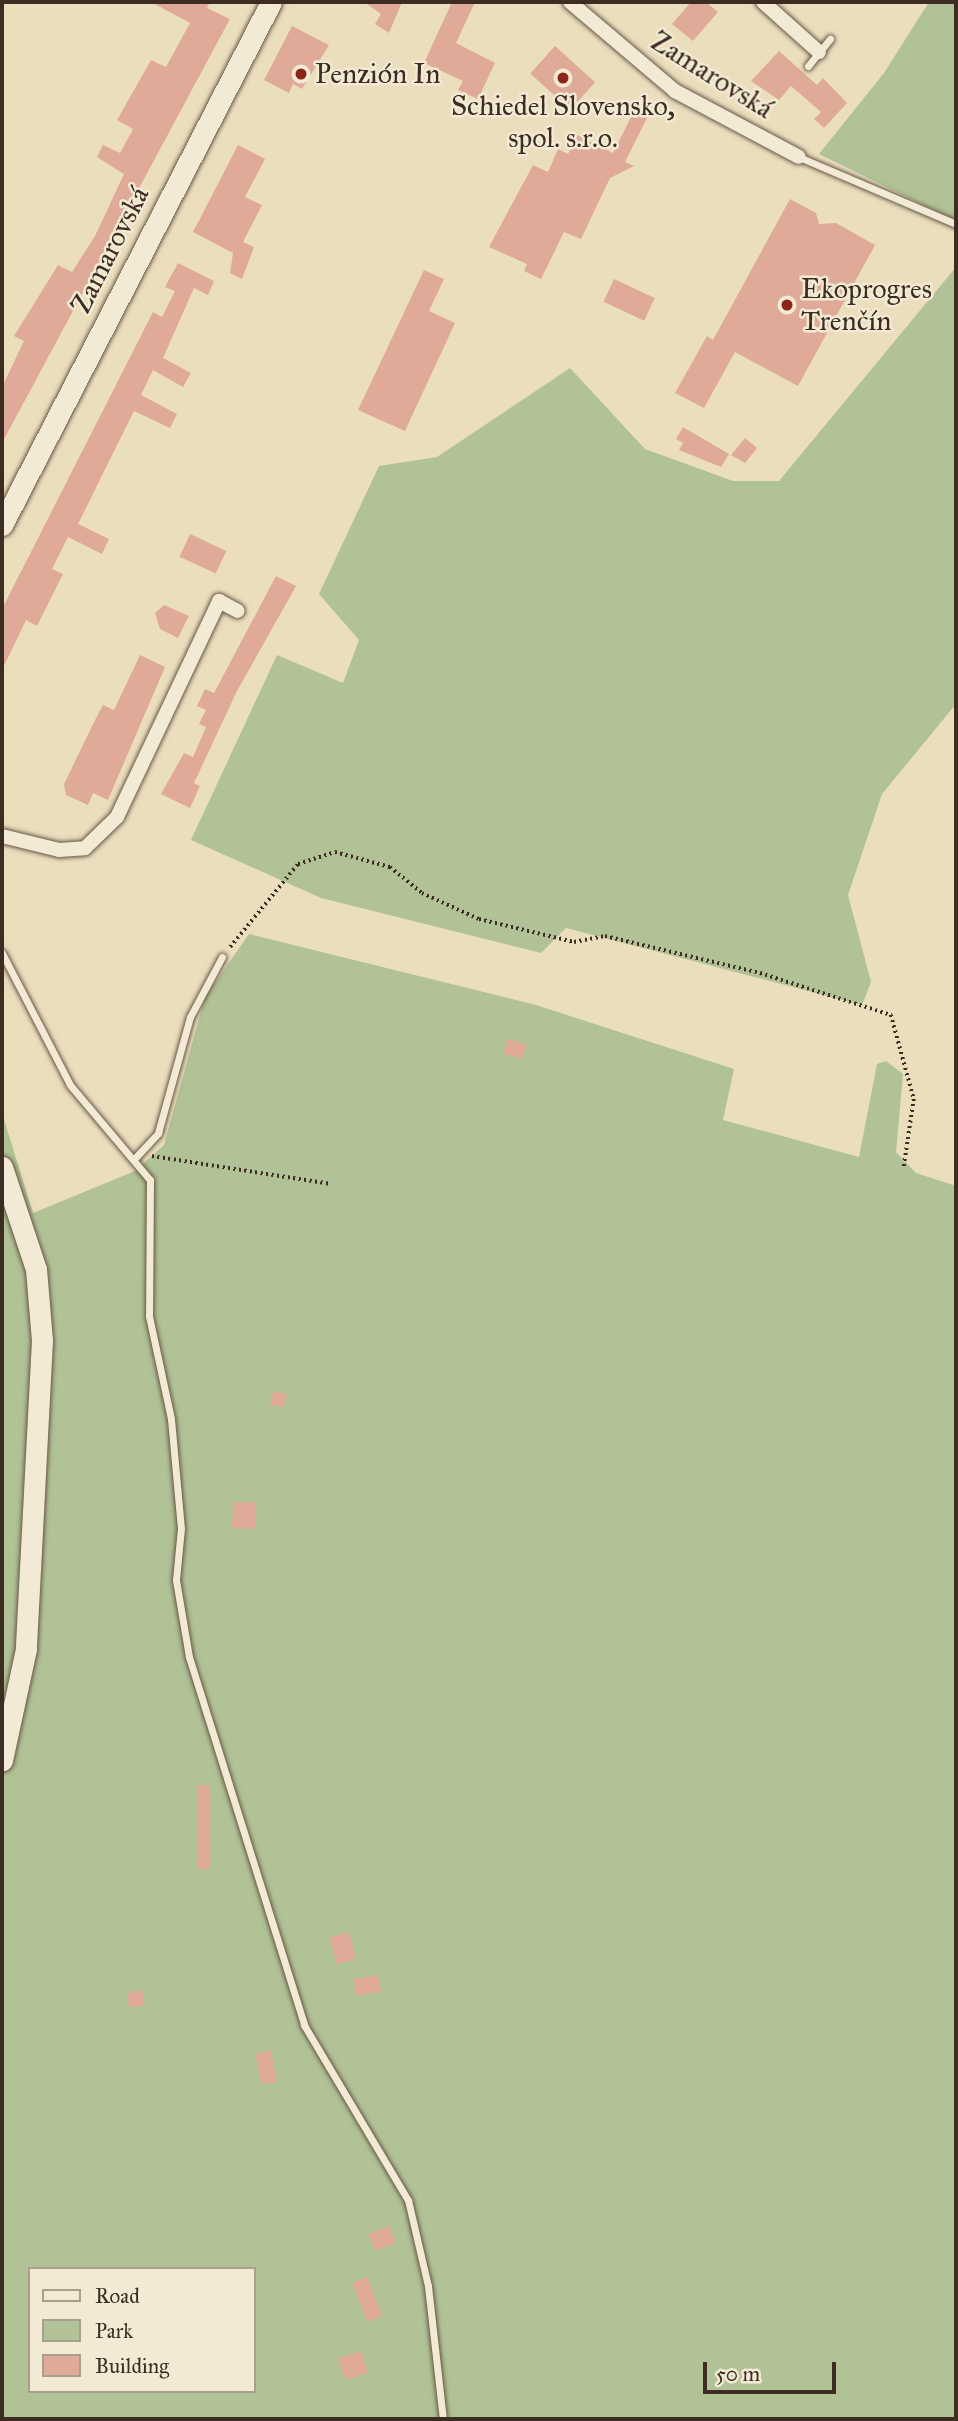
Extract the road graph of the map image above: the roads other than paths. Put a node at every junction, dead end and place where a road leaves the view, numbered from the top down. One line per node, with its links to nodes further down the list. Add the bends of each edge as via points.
1 (271, 2): 9 (main road, Zamarovská)
2 (570, 2): 7 (street, Zamarovská, via 675,91)
3 (766, 3): 5 (street)
4 (830, 39): 5 (lane)
5 (819, 52): 6 (lane)
6 (808, 66)
7 (799, 157): 8 (lane)
8 (956, 224)
9 (2, 525)
10 (239, 611): 11 (street, via 219,601 117,817 85,848 59,850)
11 (2, 836)
12 (2, 953): 14 (lane, via 71,1086)
13 (222, 957): 14 (lane, via 190,1017 158,1133)
14 (135, 1158): 17 (lane, via 150,1180 154,1209 149,1316 170,1419 181,1528 176,1580 189,1657 304,2025 408,2200 428,2286)
15 (2, 1167): 16 (main road, via 36,1269 42,1340 26,1649)
16 (2, 1760)
17 (443, 2419)

